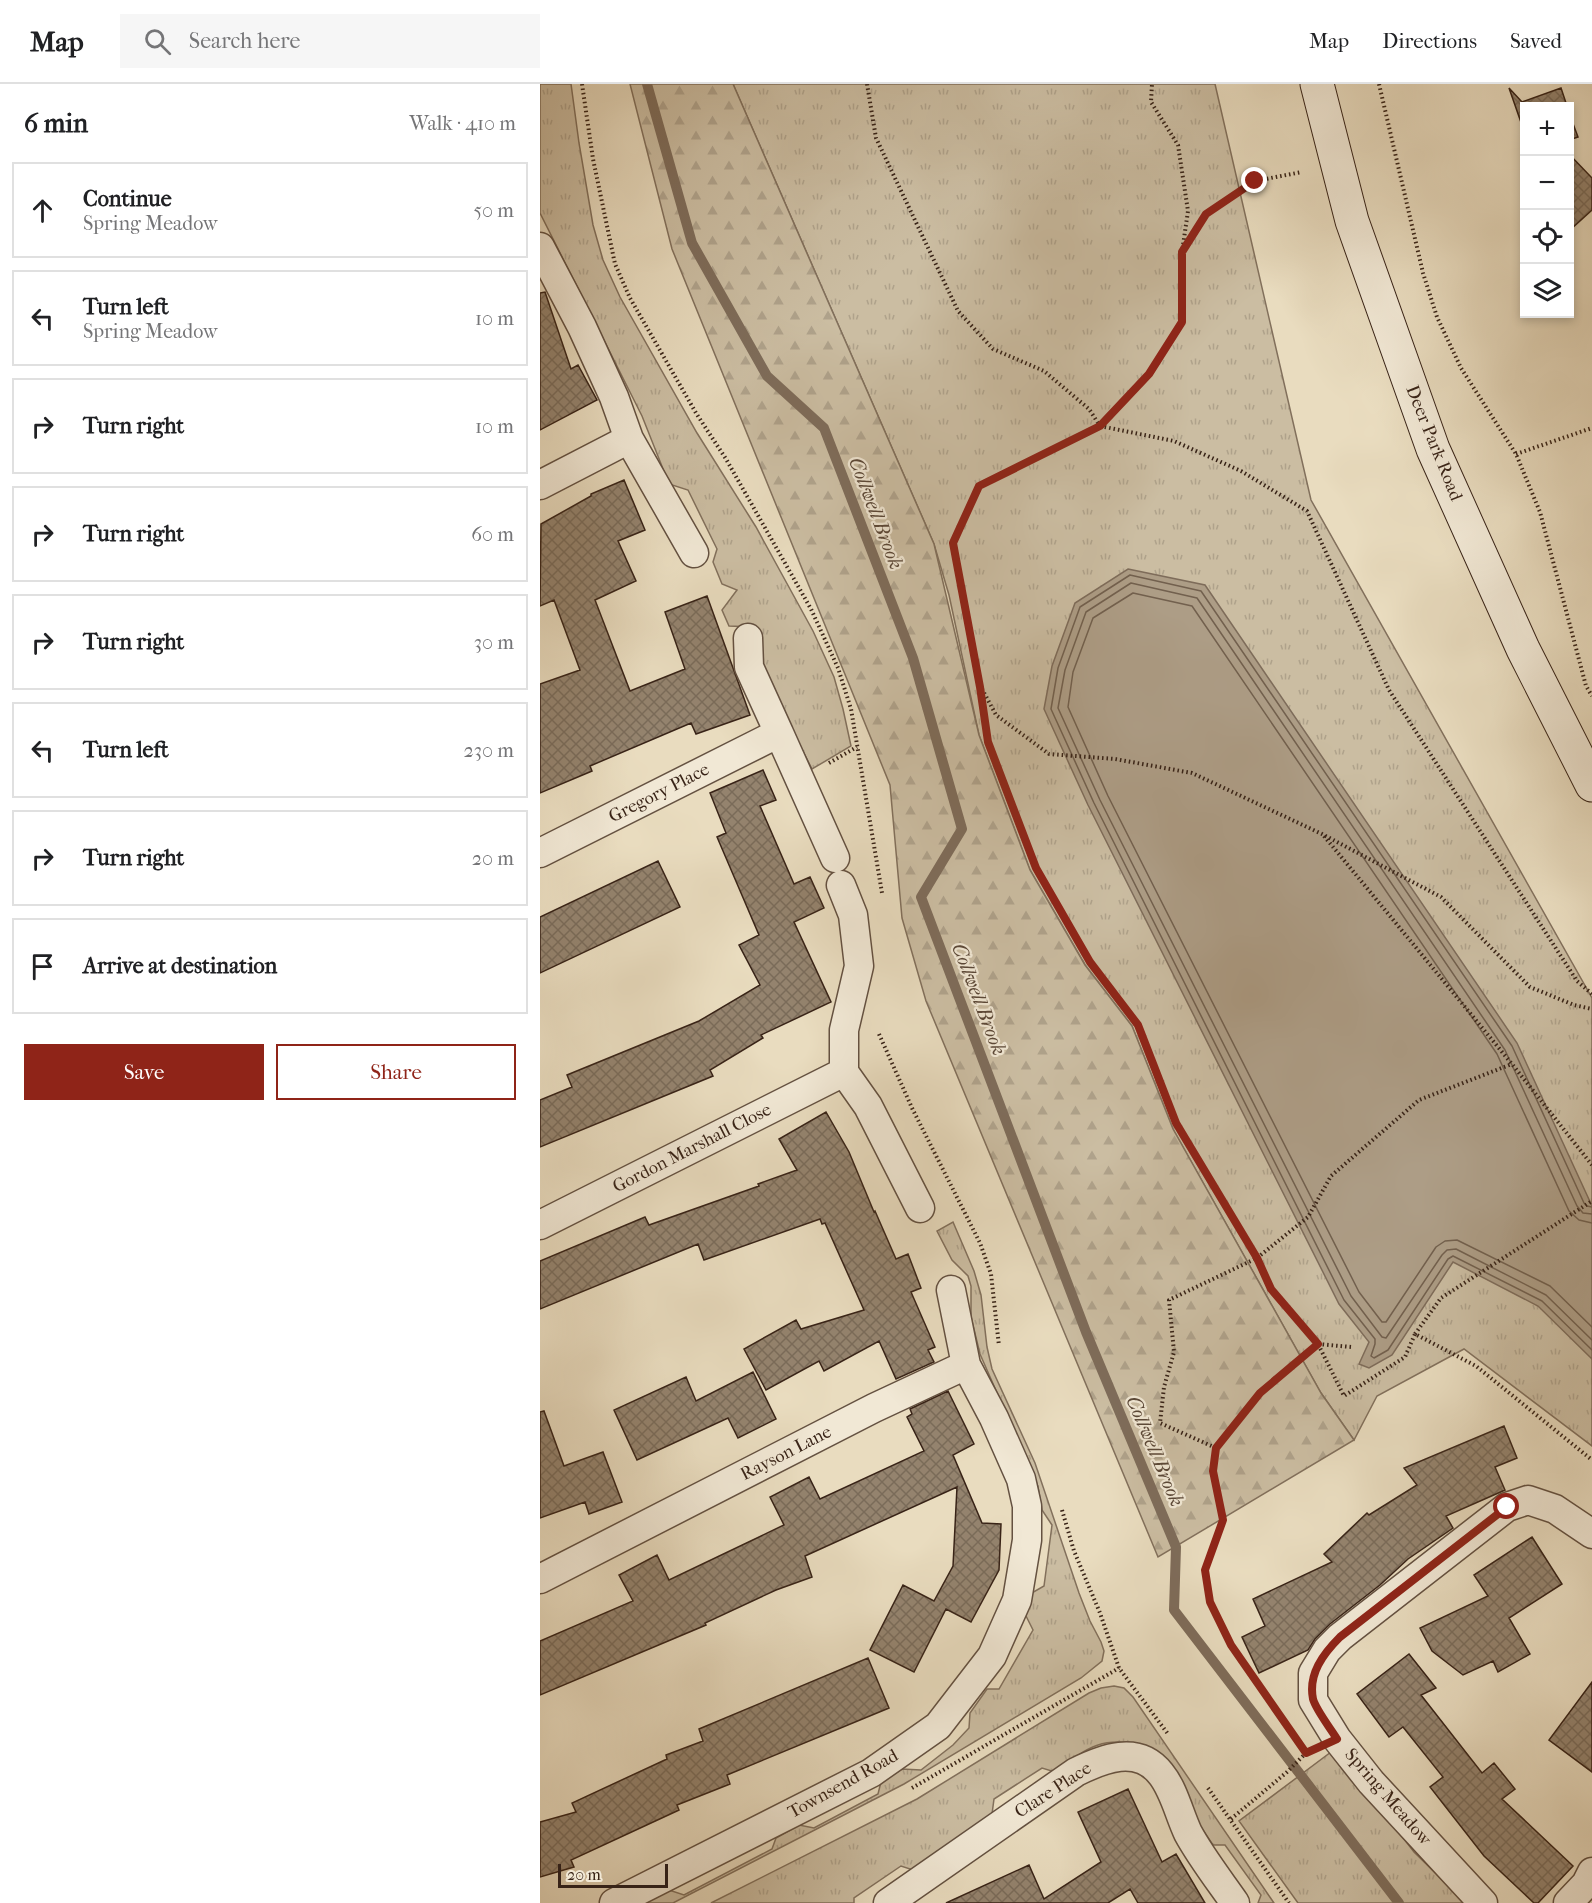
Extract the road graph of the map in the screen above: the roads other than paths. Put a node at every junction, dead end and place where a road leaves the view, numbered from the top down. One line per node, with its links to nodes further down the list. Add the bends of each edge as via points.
1 (1317, 84): 8 (street, Deer Park Road, via 1352,221 1433,449 1523,649)
2 (540, 247): 3 (street, via 587,337)
3 (629, 439): 4 (street); 5 (street)
4 (540, 485)
5 (694, 553)
6 (748, 638): 7 (street, via 749,667)
7 (779, 733): 9 (street, Gregory Place); 10 (street, via 853,915 859,966 844,1030)
8 (1592, 785)
9 (540, 853)
10 (844, 1072): 11 (street, via 868,1106); 12 (street, Gordon Marshall Close)
11 (920, 1208)
12 (540, 1225)
13 (951, 1290): 14 (street)
14 (966, 1365): 16 (street, Rayson Lane); 18 (street, Townsend Road, via 1021,1479 1027,1506 1027,1540 1017,1600 992,1656 938,1726 871,1773)
15 (1592, 1534): 21 (street, Spring Meadow, via 1555,1509 1528,1500 1507,1507 1340,1637 1313,1674 1313,1700 1337,1739 1371,1782)
16 (540, 1579)
17 (1592, 1872): 22 (street)
18 (614, 1903)
19 (888, 1903): 20 (street, Clare Place, via 1076,1772 1118,1756 1135,1757 1160,1773 1189,1835)
20 (1235, 1903)
21 (1483, 1903)
22 (1568, 1903)

